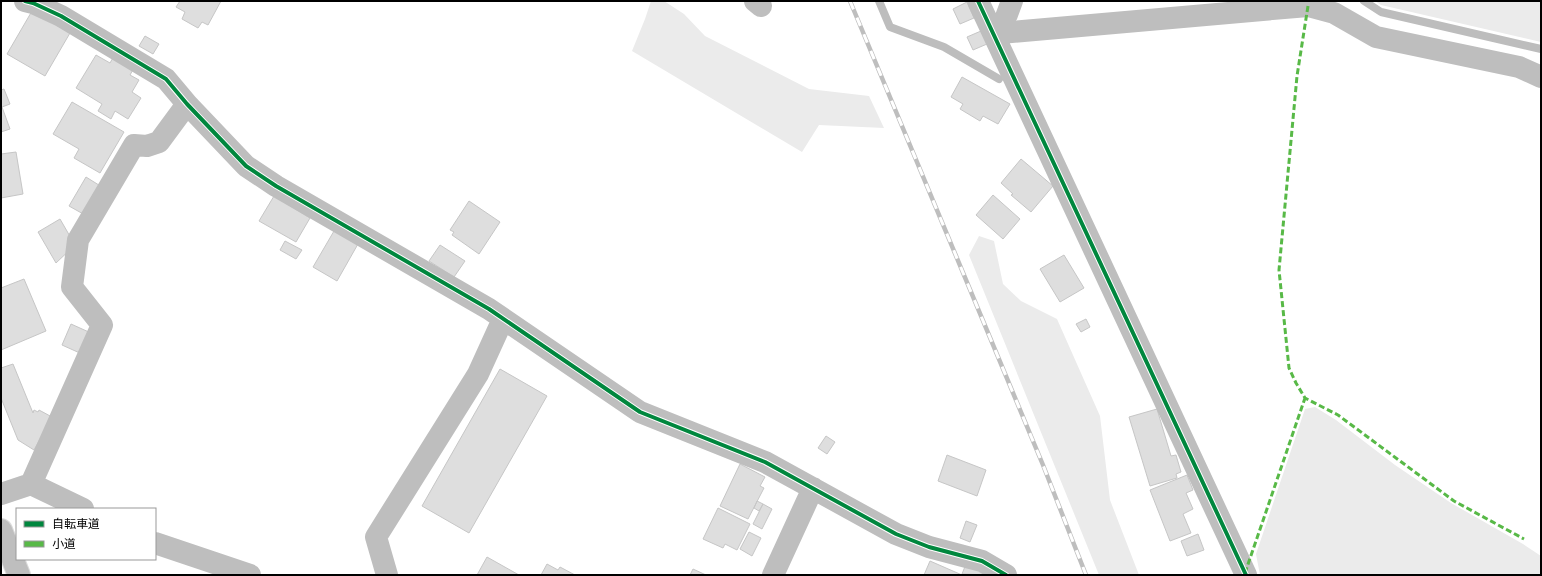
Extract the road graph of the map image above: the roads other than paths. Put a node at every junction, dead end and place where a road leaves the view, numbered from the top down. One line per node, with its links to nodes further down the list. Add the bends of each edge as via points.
1 (25, 1): 6 (main road, via 61,16 166,79)
2 (978, 1): 4 (main road)
3 (1012, 1): 4 (main road)
4 (998, 37): 5 (main road, via 1308,6 1334,13 1376,37 1518,67); 19 (main road)
5 (1541, 77)
6 (187, 104): 7 (main road, via 246,166); 8 (main road, via 160,142 134,146 78,240 72,287 102,326)
7 (503, 319): 9 (main road, via 640,412 764,462); 16 (main road, via 478,374 376,537)
8 (31, 484): 10 (main road); 11 (main road)
9 (813, 488): 17 (main road); 18 (main road, via 896,534 982,560)
10 (1, 494)
11 (82, 508)
12 (1, 530): 14 (main road)
13 (156, 543): 15 (main road)
14 (19, 575)
15 (250, 575)
16 (387, 575)
17 (773, 575)
18 (1006, 575)
19 (1246, 575)

